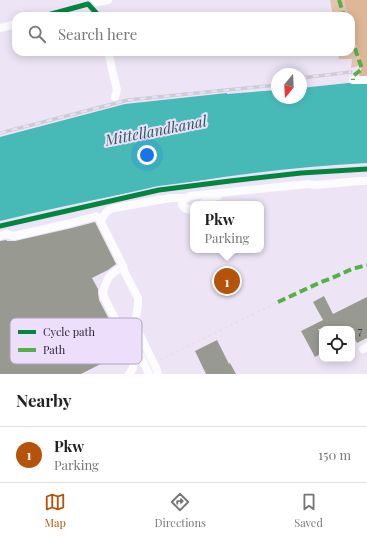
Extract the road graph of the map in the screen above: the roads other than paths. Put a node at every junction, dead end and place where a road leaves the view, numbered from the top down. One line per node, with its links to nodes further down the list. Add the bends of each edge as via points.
1 (108, 0): 2 (street)
2 (88, 4): 3 (street); 4 (street)
3 (59, 12)
4 (95, 12)
5 (12, 25): 6 (street)
6 (0, 28)
7 (109, 56): 10 (street, via 117,90)
8 (353, 80): 9 (street)
9 (367, 80)
10 (116, 97)
11 (367, 181): 12 (street)
12 (319, 184): 13 (street, via 304,189); 14 (street, via 190,196)
13 (215, 196): 14 (street); 15 (street)
14 (185, 199): 16 (street, via 182,203 184,208); 17 (street, via 171,198 114,208 103,214)
15 (207, 201)
16 (190, 209)
17 (101, 221): 18 (street, via 96,216 14,236); 19 (street)
18 (0, 236)
19 (123, 266): 21 (street, via 113,273 106,283 104,292); 23 (street, via 138,298)
20 (114, 306): 22 (street)
21 (115, 318)
22 (120, 318)
23 (136, 318)
24 (142, 339): 29 (street)
25 (142, 359): 28 (street)
26 (134, 364): 27 (street)
27 (129, 374)
28 (149, 374)
29 (158, 374)

